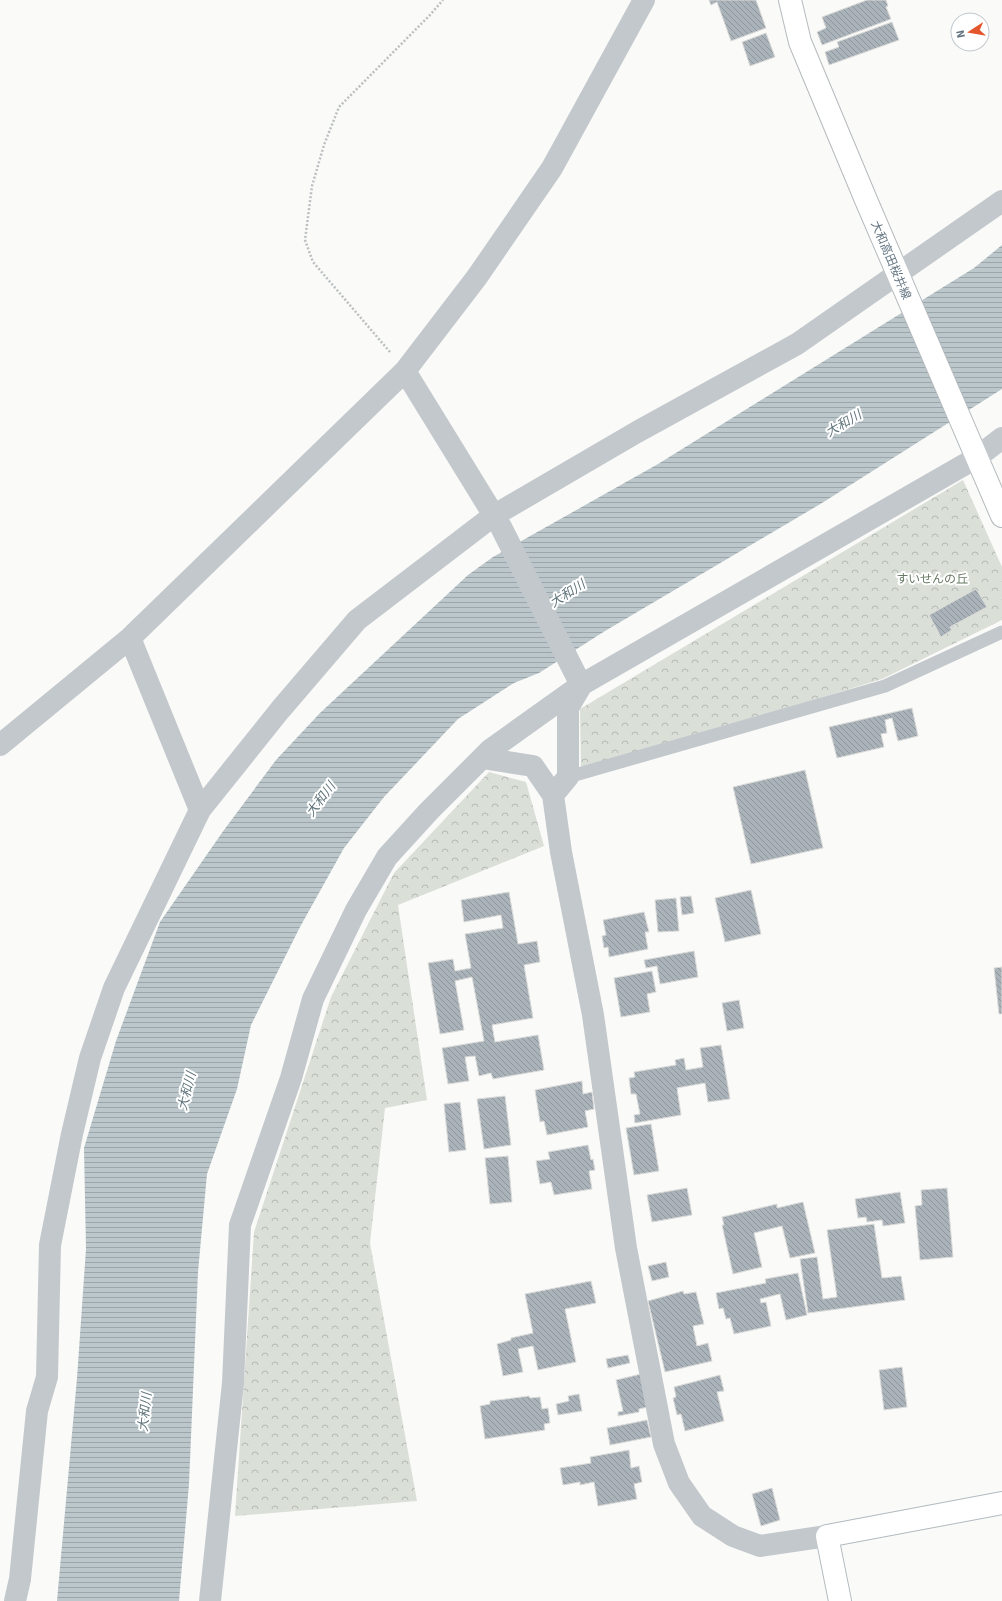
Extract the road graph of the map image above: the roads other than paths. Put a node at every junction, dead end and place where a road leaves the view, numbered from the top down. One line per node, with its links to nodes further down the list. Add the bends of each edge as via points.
1 (644, 0): 5 (street, via 552,168 477,277)
2 (790, 0): 4 (main road, 大和高田桜井線, via 800,42)
3 (1002, 201): 4 (street)
4 (900, 281): 7 (main road, 大和高田桜井線); 9 (street, via 797,344 636,432)
5 (405, 371): 9 (street); 11 (street)
6 (1002, 438): 7 (street)
7 (973, 451): 8 (main road, 大和高田桜井線); 12 (street)
8 (1002, 516)
9 (497, 522): 12 (street); 17 (street, via 357,620 280,710)
10 (1002, 632): 15 (lane, via 885,686)
11 (130, 638): 13 (street); 17 (street)
12 (579, 680): 14 (street); 15 (street, via 568,708)
13 (0, 745)
14 (482, 758): 16 (street, via 533,766); 21 (street, via 428,811 387,857 356,910 313,999 291,1078 240,1225 233,1383)
15 (568, 777): 16 (street)
16 (553, 795): 19 (street, via 561,852 593,1015 626,1248 664,1444 679,1483 702,1516 733,1536 760,1546)
17 (200, 810): 20 (street, via 114,988 90,1058 72,1134 50,1245 47,1377 37,1411 20,1579)
18 (1002, 1503): 19 (main road)
19 (827, 1536): 22 (main road)
20 (15, 1601)
21 (210, 1601)
22 (840, 1601)

